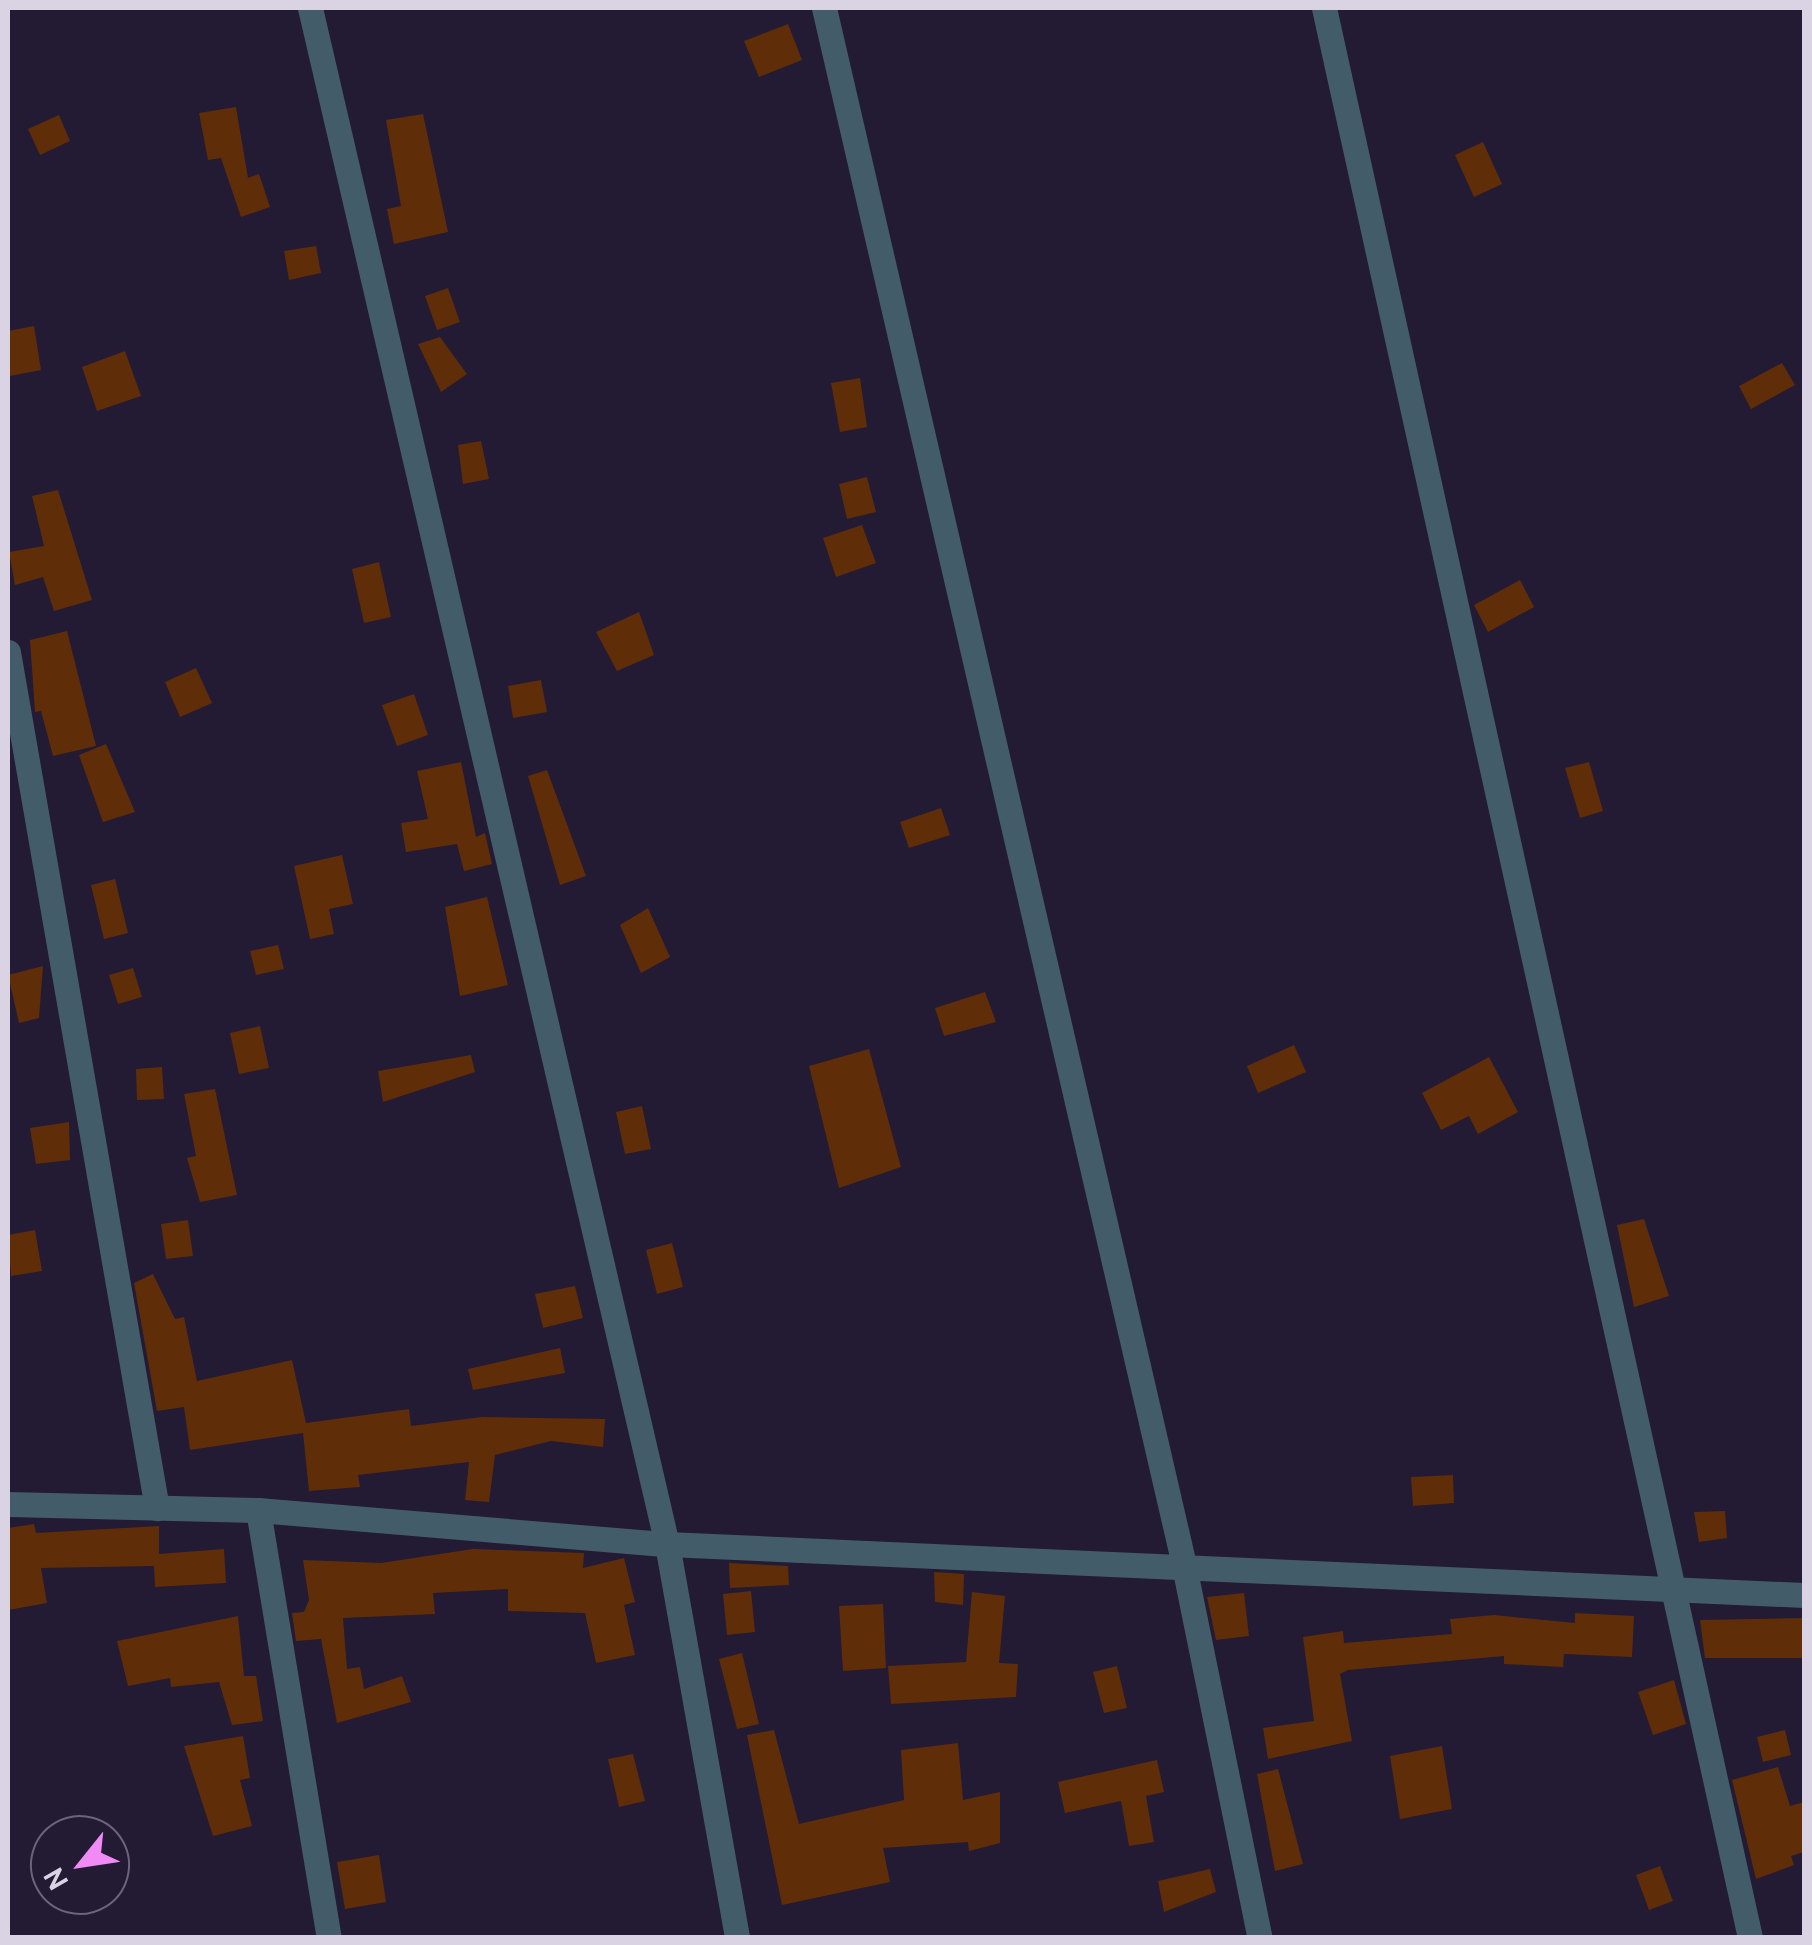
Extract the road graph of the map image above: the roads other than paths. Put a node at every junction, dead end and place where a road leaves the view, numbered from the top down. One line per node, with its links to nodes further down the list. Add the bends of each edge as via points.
1 (310, 8): 8 (street)
2 (824, 8): 9 (street)
3 (1324, 8): 10 (street)
4 (8, 652): 6 (street)
5 (8, 1504): 6 (street)
6 (157, 1508): 7 (street)
7 (258, 1510): 8 (street); 12 (street)
8 (667, 1544): 9 (street); 13 (street)
9 (1182, 1562): 10 (street); 14 (street)
10 (1670, 1590): 11 (street); 15 (street)
11 (1804, 1595)
12 (329, 1938)
13 (736, 1938)
14 (1260, 1938)
15 (1750, 1938)

